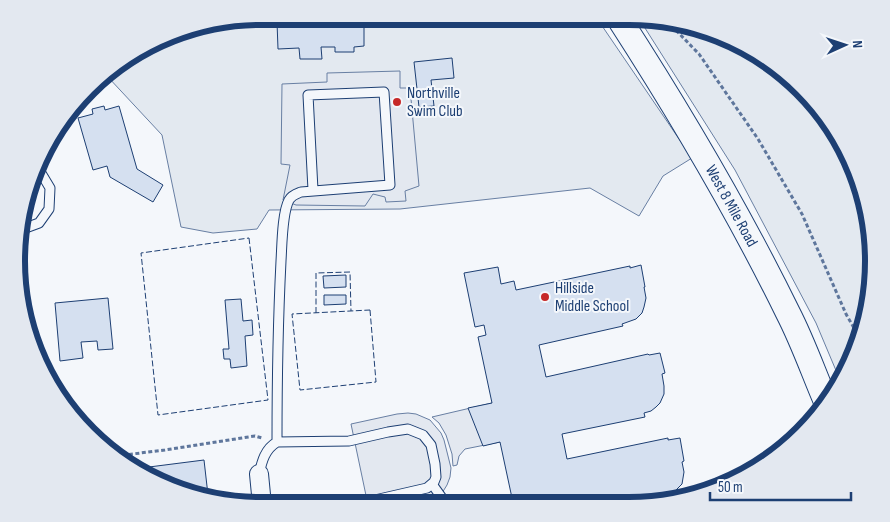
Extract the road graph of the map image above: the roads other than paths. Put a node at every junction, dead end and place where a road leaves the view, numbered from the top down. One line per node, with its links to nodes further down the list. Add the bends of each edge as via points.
1 (623, 25): 5 (main road, West 8 Mile Road, via 734,208 789,314)
2 (42, 174): 4 (lane, via 50,188 49,210 39,223)
3 (313, 190): 3 (lane, via 308,95 384,92 390,185); 6 (lane, via 294,194 289,199 283,229)
4 (28, 227)
5 (823, 395)
6 (277, 442): 7 (lane, via 267,451); 8 (lane, via 349,441 408,429 423,435 431,446 436,477)
7 (259, 474): 9 (street)
8 (432, 484): 10 (lane, via 416,492); 11 (lane)
9 (261, 497)
10 (392, 497)
11 (441, 497)

